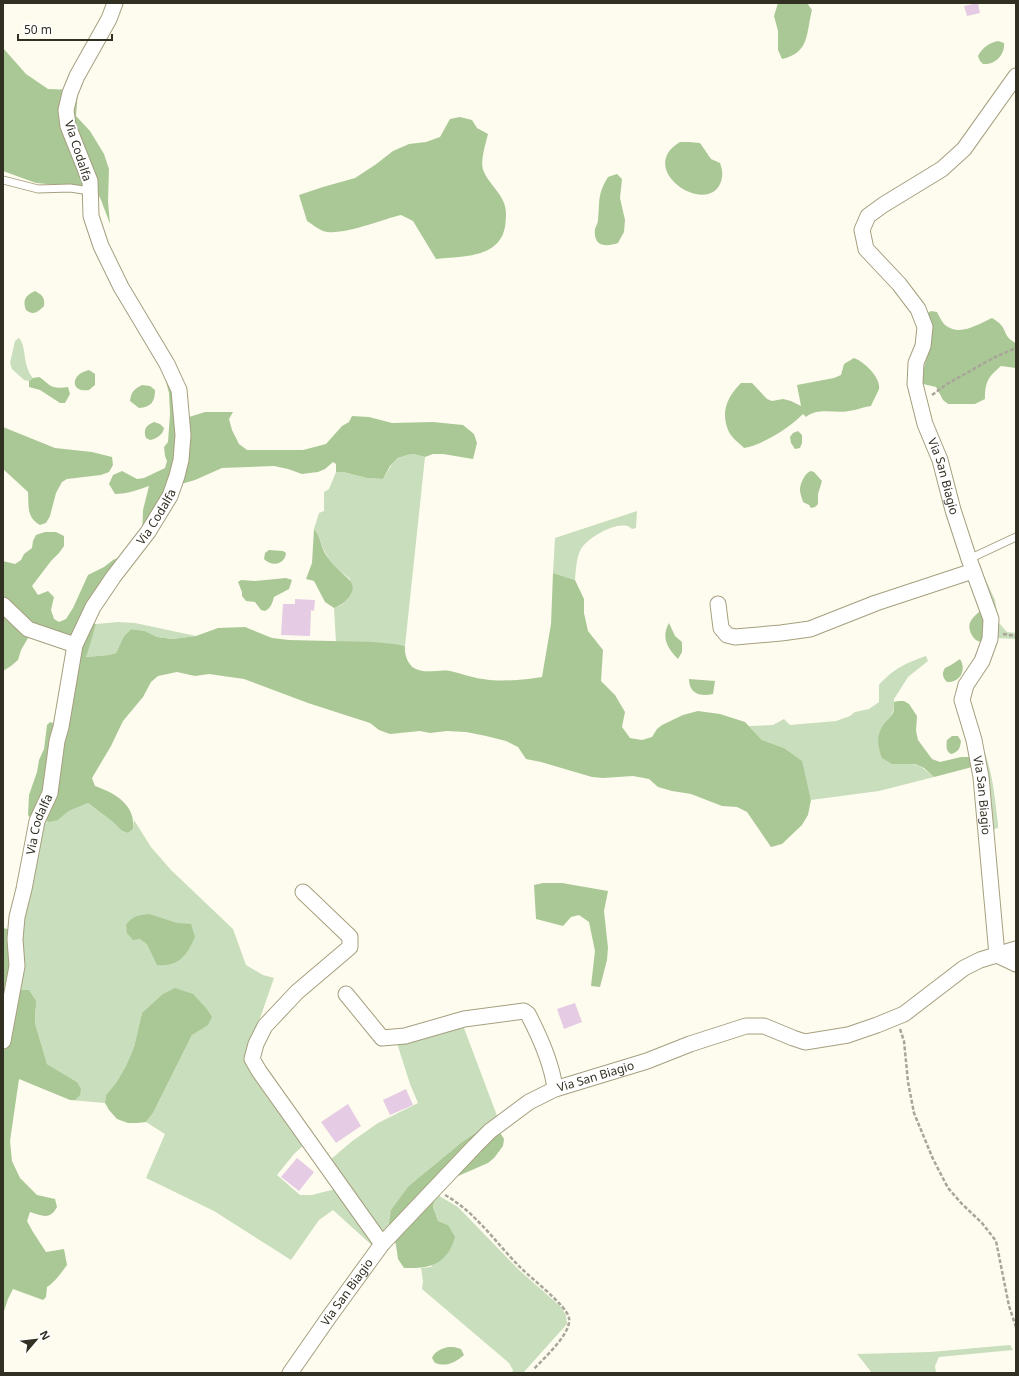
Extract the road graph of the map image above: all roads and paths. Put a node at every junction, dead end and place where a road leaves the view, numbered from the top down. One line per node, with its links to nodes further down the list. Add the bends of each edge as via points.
1 (115, 3): 4 (street, Via Codalfa, via 77,76 66,110 68,126 90,181)
2 (1016, 76): 6 (street, Via San Biagio, via 964,149 942,169 868,216 862,230 866,250 899,284 918,309 925,327 923,346 916,363 915,384)
3 (3, 180): 4 (lane, via 38,189)
4 (90, 190): 11 (street, Via Codalfa, via 91,216 101,246 179,390 183,435 180,465 170,496 148,532 93,607)
5 (1016, 348): 6 (path, via 947,384)
6 (920, 404): 8 (street, Via San Biagio, via 925,424 940,460)
7 (1016, 537): 8 (lane)
8 (971, 565): 9 (street, via 810,629 735,637 727,635 721,628); 14 (street, Via San Biagio, via 991,619 990,640 982,661 966,685 962,700 974,740 981,777)
9 (718, 604)
10 (3, 605): 11 (street, via 28,629)
11 (75, 644): 18 (street, Via Codalfa, via 50,793 37,821 17,917 17,966)
12 (303, 892): 21 (street, via 350,937 350,947 297,992 265,1026 252,1059)
13 (1016, 949): 14 (street, Via San Biagio)
14 (997, 955): 15 (street); 17 (street, Via San Biagio, via 964,968)
15 (1016, 964)
16 (346, 994): 19 (street, via 382,1038 405,1036 464,1019 524,1012 528,1014 540,1040 554,1075)
17 (896, 1018): 19 (street, Via San Biagio, via 848,1035 805,1042 764,1026 746,1026 647,1061); 22 (path, via 904,1041 914,1113 948,1188 996,1241 1009,1306)
18 (3, 1041)
19 (555, 1089): 20 (street, Via San Biagio, via 529,1102 490,1131)
20 (434, 1190): 21 (street, Via San Biagio); 23 (path, via 469,1214 567,1312 570,1318 567,1331)
21 (382, 1244): 24 (street, Via San Biagio)
22 (1016, 1327)
23 (534, 1370)
24 (290, 1373)

